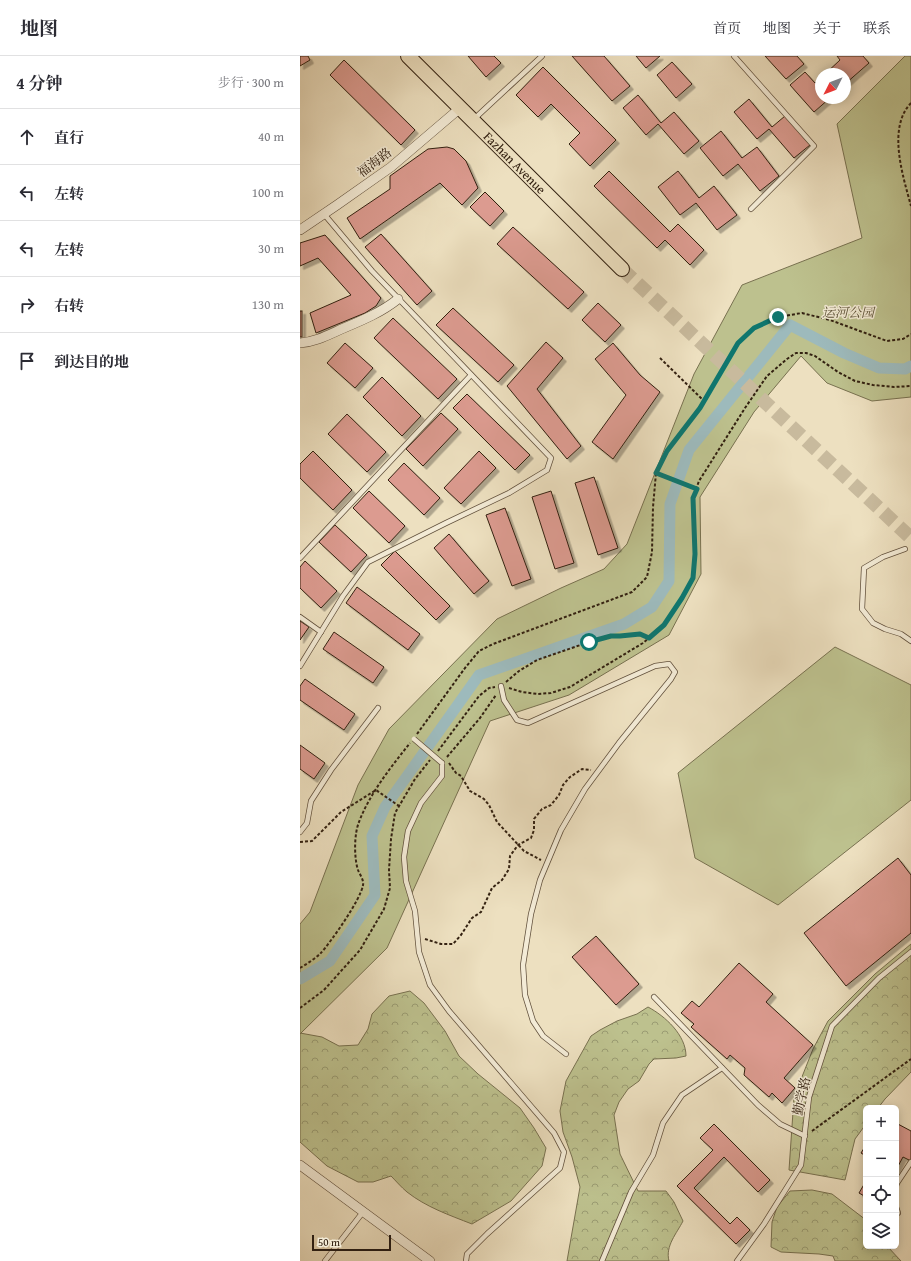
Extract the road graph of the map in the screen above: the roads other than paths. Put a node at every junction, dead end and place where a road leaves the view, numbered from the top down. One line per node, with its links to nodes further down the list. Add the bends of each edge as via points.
1 (408, 56): 4 (main road, Fazhan Avenue)
2 (542, 56): 5 (lane)
3 (734, 56): 6 (lane, via 814,146)
4 (459, 108): 5 (main road, Fazhan Avenue); 7 (street, 福海路, via 391,167)
5 (472, 121): 9 (main road, Fazhan Avenue)
6 (751, 209)
7 (324, 214): 8 (street, 福海路); 10 (lane)
8 (300, 230)
9 (622, 269)
10 (398, 299): 11 (street, via 376,314 324,337); 12 (lane)
11 (300, 343)
12 (471, 375): 14 (lane); 16 (lane, via 551,458 547,470 509,493 368,562)
13 (905, 550): 17 (lane, via 883,557 864,568 862,609 873,623 901,634)
14 (300, 558)
15 (300, 617): 16 (lane)
16 (321, 632): 18 (lane)
17 (911, 641)
18 (300, 666)
19 (501, 686): 25 (lane, via 504,700 517,720 528,723 655,666 669,664 675,672 585,789 561,830 540,880 531,914 523,965 525,995 533,1021 543,1036)
20 (378, 708): 22 (lane, via 311,801 307,823)
21 (414, 738): 34 (lane, bridge, via 442,763 442,776 421,803 408,831 404,857 406,881 415,911 419,952 430,985 449,1011 554,1133 564,1152 560,1168 487,1234 467,1254)
22 (300, 832)
23 (911, 952): 27 (lane, 勤学路, via 879,978 832,1026 810,1097)
24 (654, 996): 26 (lane)
25 (566, 1054)
26 (722, 1068): 27 (lane, via 780,1124); 35 (lane, via 682,1094 663,1123 653,1155 631,1192)
27 (804, 1136): 36 (lane, 勤学路, via 801,1165)
28 (911, 1162): 30 (lane)
29 (300, 1165): 31 (street)
30 (899, 1180)
31 (363, 1212): 32 (lane); 33 (street)
32 (325, 1261)
33 (430, 1261)
34 (466, 1261)
35 (602, 1261)
36 (737, 1261)

